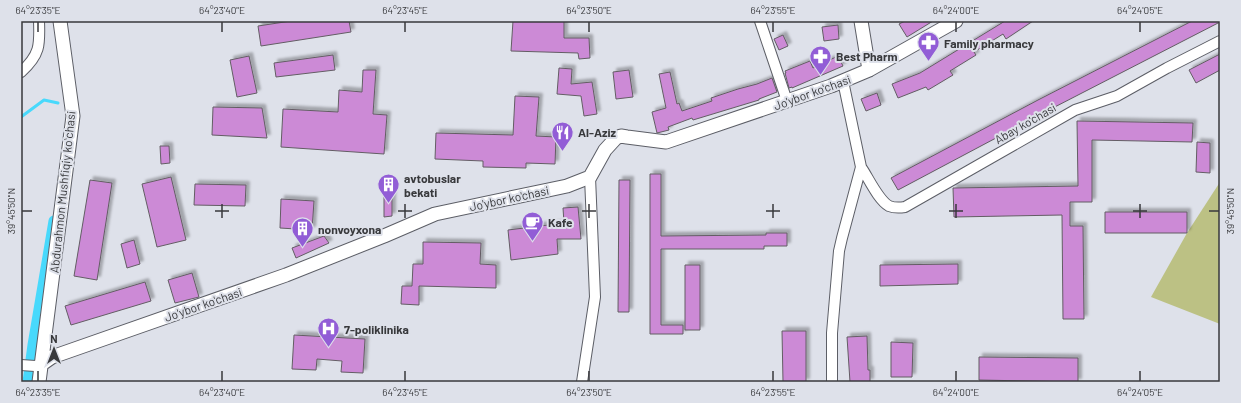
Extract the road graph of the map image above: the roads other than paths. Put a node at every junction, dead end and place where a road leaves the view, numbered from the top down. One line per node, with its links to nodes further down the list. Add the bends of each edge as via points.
1 (40, 21): 7 (street, via 36,55)
2 (60, 21): 14 (street, Abdurahmon Mushfiqiy koʻchasi, via 73,116)
3 (760, 21): 10 (street)
4 (861, 21): 8 (street)
5 (956, 21): 8 (street, Jo'ybor ko'chasi)
6 (1220, 41): 11 (street, Abay ko'chasi, via 1117,96 1075,110 904,207 888,206 881,200)
7 (23, 68)
8 (869, 70): 9 (street, Jo'ybor ko'chasi)
9 (843, 81): 10 (street, Jo'ybor ko'chasi); 11 (street)
10 (787, 101): 12 (street, Jo'ybor ko'chasi, via 666,142 621,136 606,150)
11 (861, 167): 17 (street, via 839,251 832,333)
12 (590, 176): 14 (street, Jo'ybor ko'chasi, via 567,186 435,214 293,272 52,357); 16 (street, via 595,297)
13 (21, 365): 14 (street)
14 (39, 365): 15 (street, Abdurahmon Mushfiqiy koʻchasi)
15 (39, 382)
16 (582, 382)
17 (832, 382)

